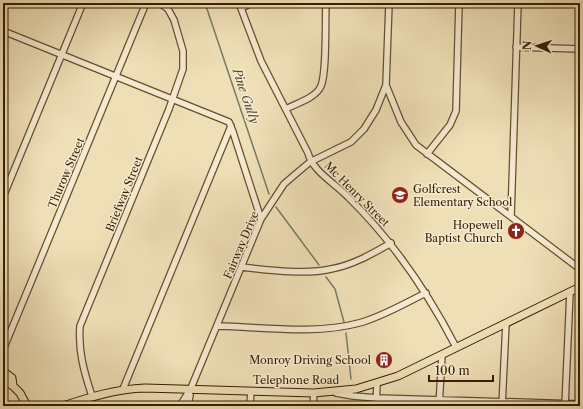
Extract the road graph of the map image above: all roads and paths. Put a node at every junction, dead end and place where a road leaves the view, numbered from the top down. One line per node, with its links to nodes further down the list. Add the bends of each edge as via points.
1 (83, 3): 13 (street)
2 (146, 3): 14 (street, Thurow Street)
3 (160, 3): 16 (street, Briefway Street, via 172,16 183,51 183,69)
4 (252, 3): 9 (street)
5 (326, 3): 17 (street, via 324,72 321,86 312,96)
6 (389, 3): 15 (street)
7 (460, 3): 19 (street, via 456,111 450,125)
8 (518, 3): 11 (street)
9 (240, 6): 17 (street, Mc Henry Street, via 261,61)
10 (3, 31): 13 (street)
11 (516, 47): 12 (street); 22 (street)
12 (580, 48)
13 (62, 55): 14 (street); 21 (street)
14 (116, 77): 16 (street); 33 (street, Thurow Street)
15 (386, 85): 19 (street, via 401,122 416,146); 20 (street, Fairway Drive, via 376,110 364,129 351,142)
16 (172, 99): 18 (street, via 226,121); 44 (street, Briefway Street, via 80,326 81,362)
17 (286, 109): 20 (street, Mc Henry Street)
18 (231, 126): 23 (street); 40 (street)
19 (427, 154): 22 (street)
20 (310, 162): 23 (street, Fairway Drive, via 284,184); 24 (street, Mc Henry Street, via 352,200)
21 (3, 197)
22 (511, 216): 26 (street)
23 (260, 219): 25 (street, Fairway Drive)
24 (391, 243): 25 (street, via 370,255 331,269 316,271); 29 (street, Mc Henry Street)
25 (242, 267): 31 (street, Fairway Drive)
26 (580, 269)
27 (580, 287): 28 (main road, Telephone Road)
28 (570, 292): 30 (main road, Telephone Road); 49 (street)
29 (426, 293): 31 (street, via 360,323 341,327 319,329); 32 (street, Mc Henry Street)
30 (506, 323): 32 (main road, Telephone Road); 47 (street)
31 (218, 326): 39 (street, Fairway Drive)
32 (456, 347): 34 (main road, Telephone Road)
33 (3, 350)
34 (442, 355): 37 (main road, Telephone Road); 46 (street)
35 (3, 371): 38 (main road, via 12,378)
36 (3, 380): 38 (main road)
37 (377, 384): 42 (main road, Telephone Road); 45 (street)
38 (14, 386): 50 (main road)
39 (191, 388): 40 (main road, Telephone Road); 41 (main road, Telephone Road); 52 (street, Fairway Drive); 53 (street)
40 (123, 389): 44 (main road, Telephone Road)
41 (251, 391): 43 (main road, Telephone Road); 54 (street)
42 (333, 392): 43 (main road, Telephone Road); 45 (street)
43 (314, 393): 55 (street)
44 (92, 396): 51 (main road, Telephone Road)
45 (377, 398): 46 (street); 56 (street)
46 (440, 398): 47 (street); 57 (street)
47 (502, 403): 49 (street)
48 (580, 404): 49 (street)
49 (565, 405)
50 (27, 406)
51 (63, 406)
52 (180, 406)
53 (188, 406)
54 (250, 406)
55 (313, 406)
56 (376, 406)
57 (440, 406)

